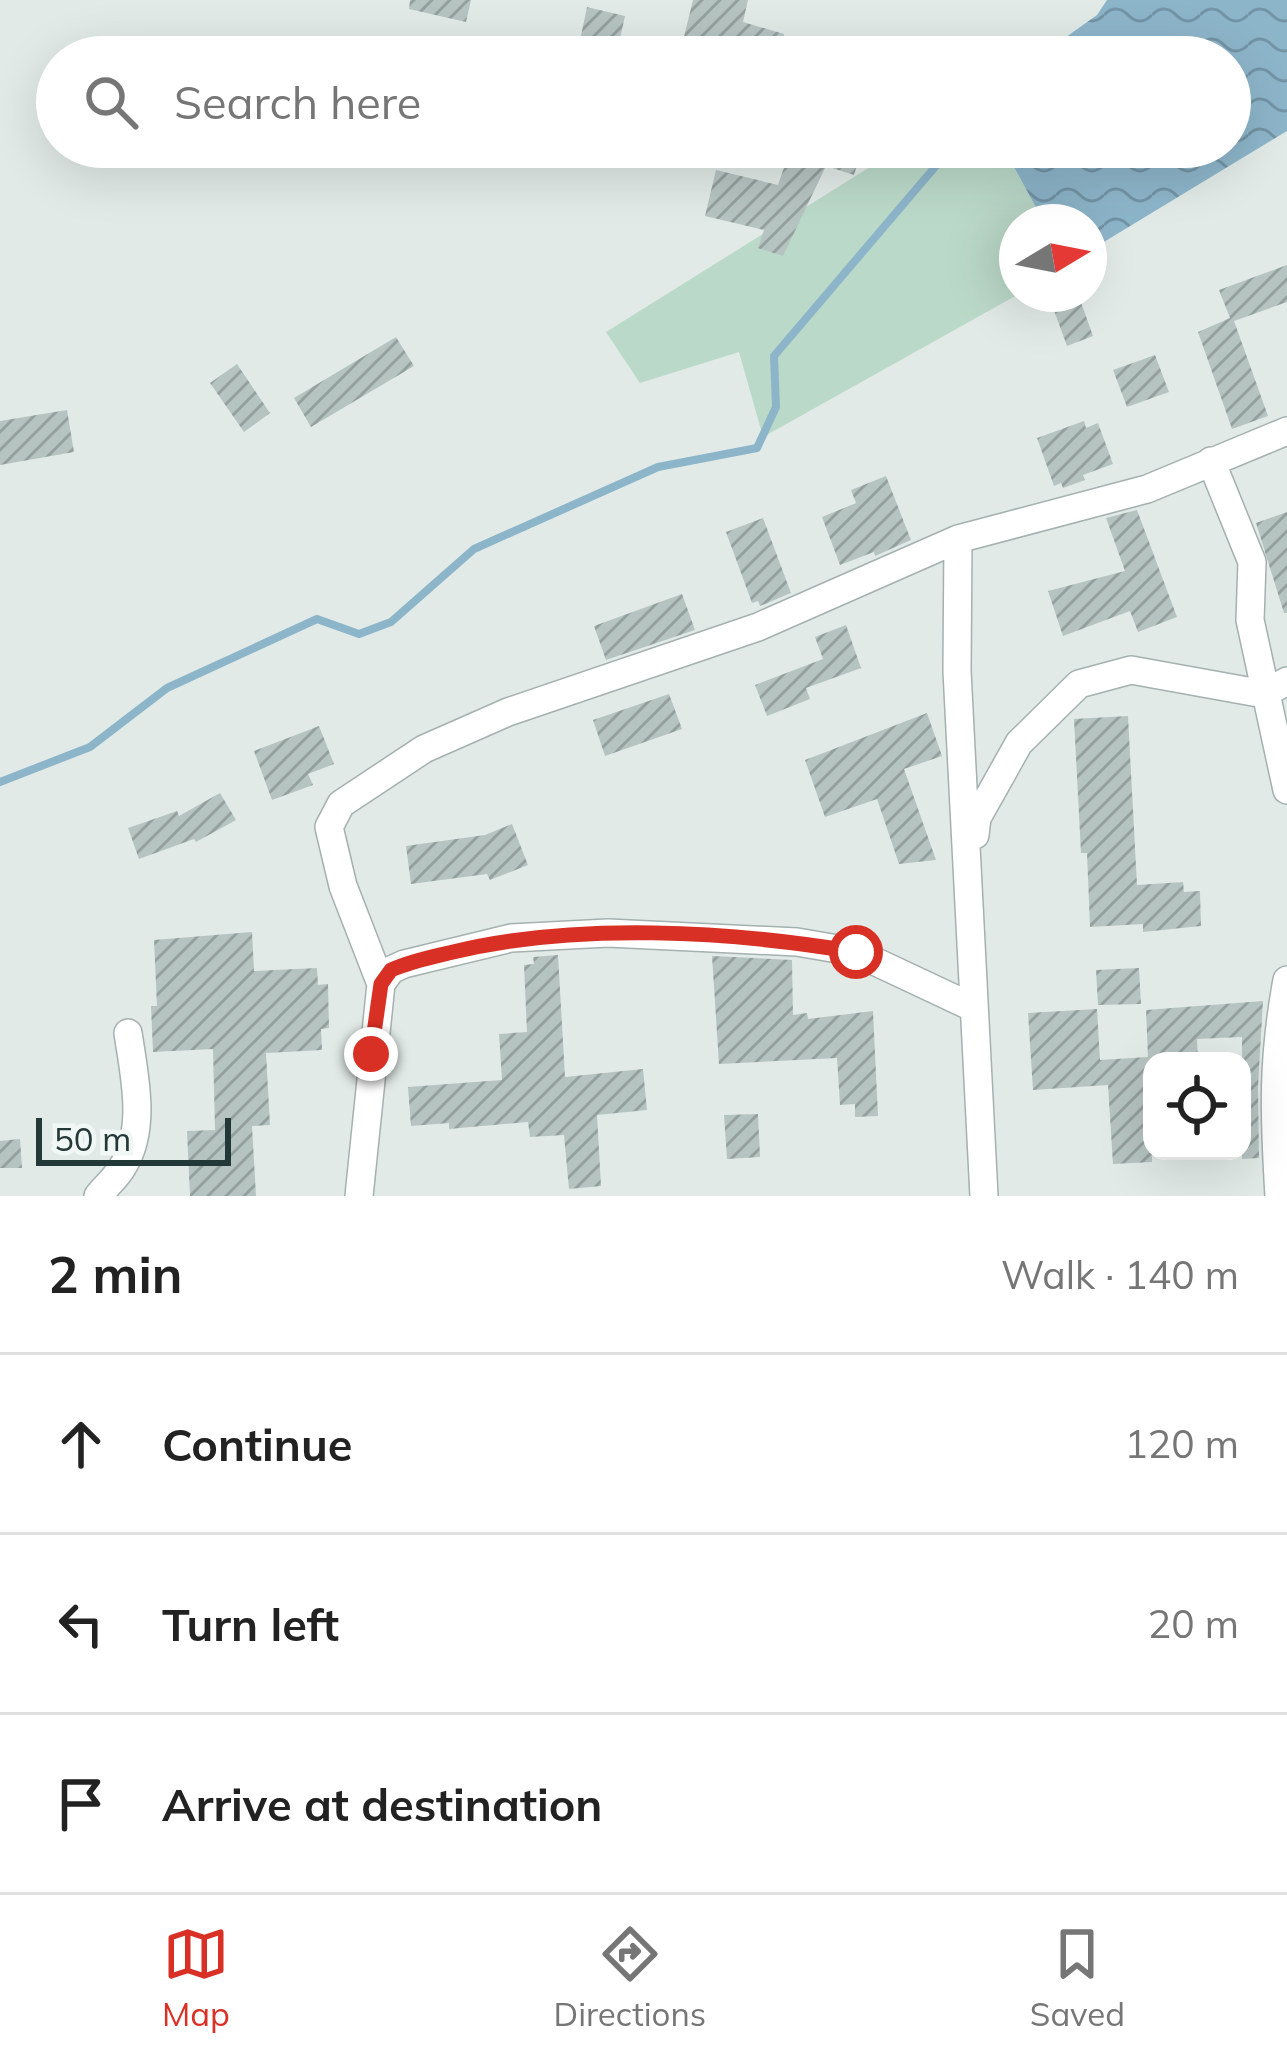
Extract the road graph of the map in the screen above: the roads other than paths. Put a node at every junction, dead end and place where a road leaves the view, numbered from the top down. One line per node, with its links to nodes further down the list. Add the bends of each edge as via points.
1 (1287, 431): 2 (street)
2 (1211, 461): 3 (street, via 1147,489); 4 (street, via 1252,562 1250,620)
3 (958, 539): 6 (street); 8 (street, via 758,627 508,712 424,749 341,804 329,827)
4 (1275, 688): 5 (street); 6 (street, via 1131,670 1079,684 1018,742 977,818)
5 (1287, 790)
6 (970, 893): 9 (street)
7 (1287, 980): 14 (street, via 1274,1048)
8 (381, 984): 9 (street, via 404,964 511,938 608,933 856,952); 12 (street)
9 (972, 1006): 13 (street)
10 (128, 1033): 11 (street, via 133,1144)
11 (98, 1196)
12 (359, 1196)
13 (984, 1196)
14 (1280, 1196)

